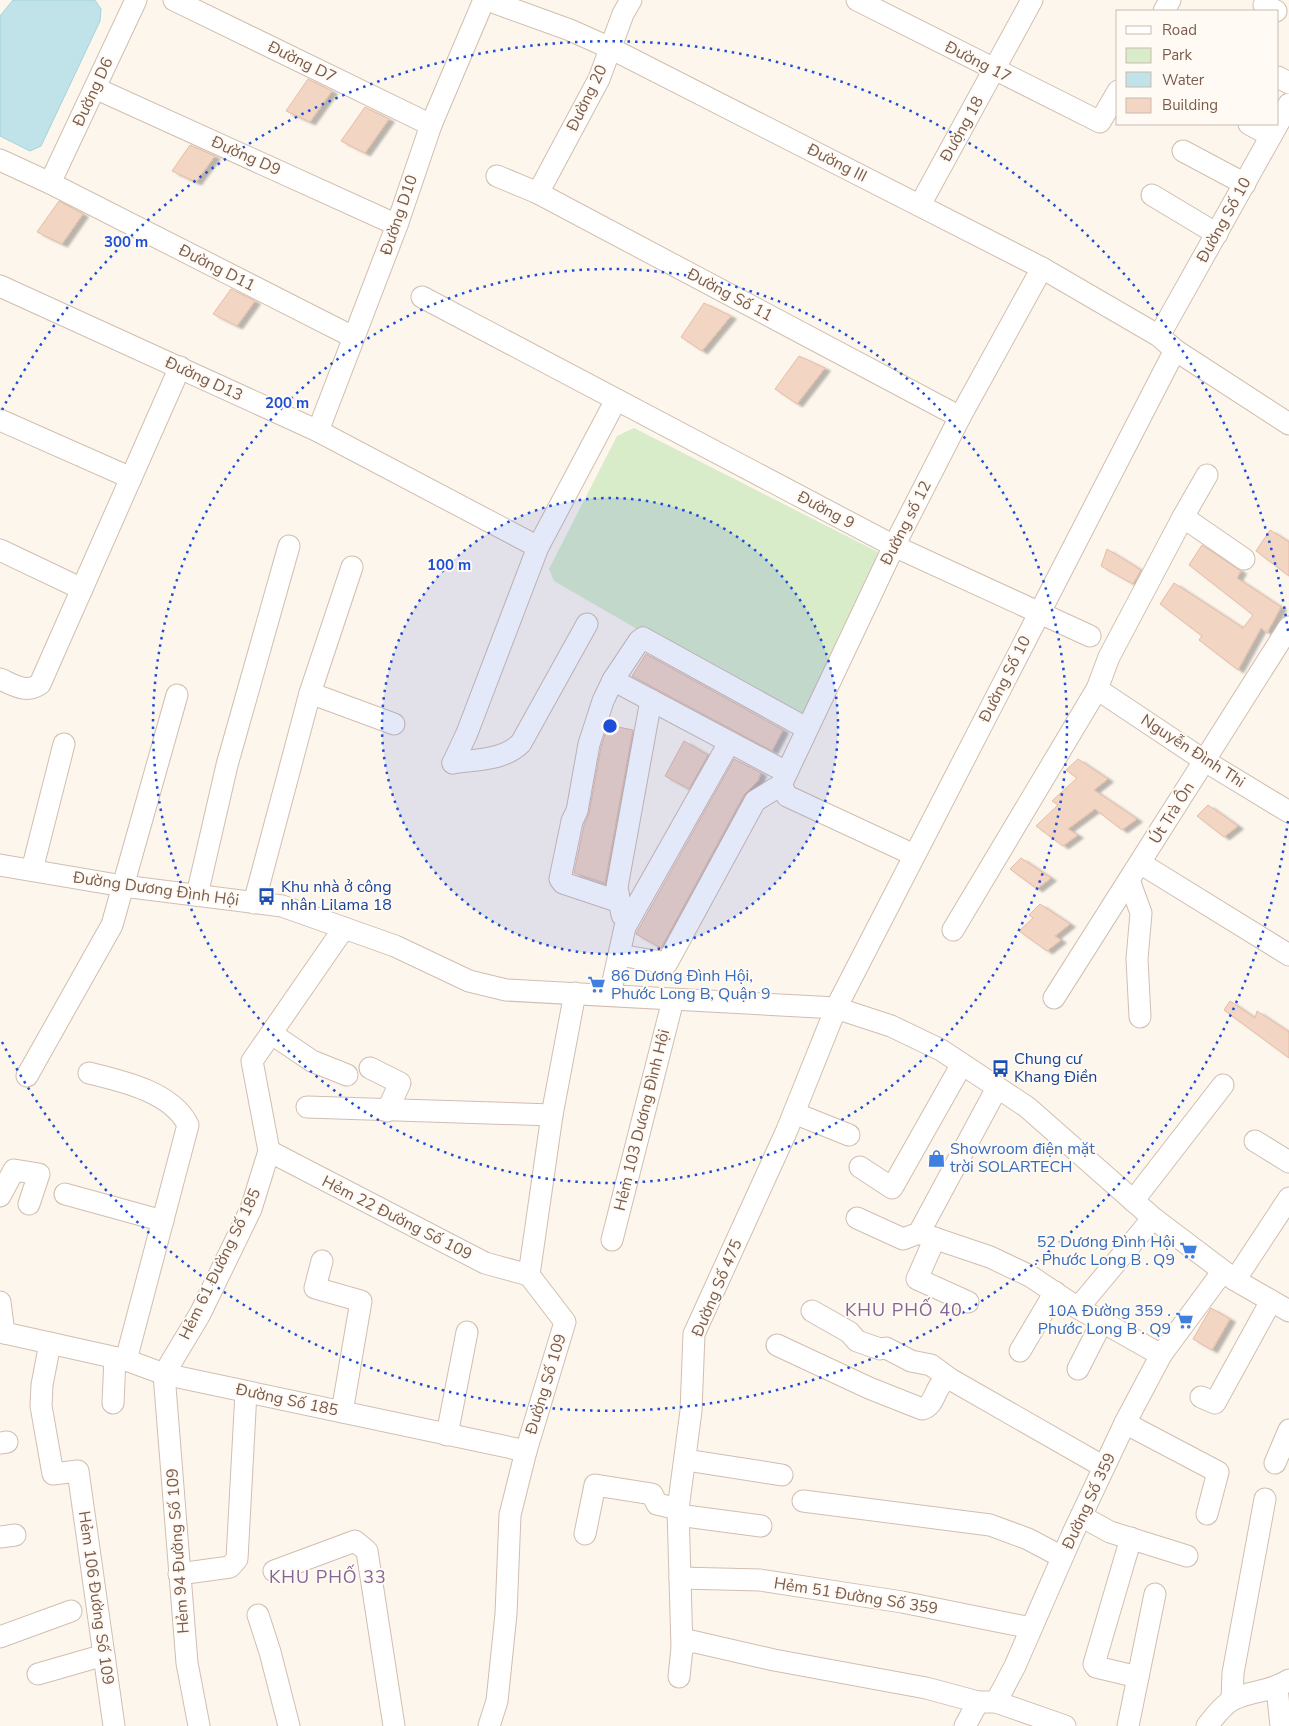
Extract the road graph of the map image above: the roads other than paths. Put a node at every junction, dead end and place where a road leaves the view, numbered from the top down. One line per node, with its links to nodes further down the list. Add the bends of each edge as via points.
1 (136, 0): 9 (street, Đường D6)
2 (174, 0): 13 (street, Đường D7)
3 (486, 0): 7 (street, Đường III); 13 (street, Đường D10)
4 (631, 0): 7 (street, Đường 20)
5 (857, 0): 8 (street, Đường 17)
6 (1032, 0): 8 (street, Đường 18)
7 (610, 48): 22 (street, Đường 20, via 599,79); 24 (street, Đường III)
8 (994, 71): 10 (street, Đường 17, via 1100,122); 24 (street, Đường 18)
9 (95, 88): 20 (street, Đường D6); 25 (street, Đường D9)
10 (1116, 94)
11 (1289, 104): 12 (street, Đường Số 10)
12 (1279, 122)
13 (430, 125): 25 (street, Đường D10)
14 (1251, 125): 16 (street)
15 (1277, 125): 16 (street, Đường Số 10)
16 (1271, 136): 21 (street, Đường Số 10)
17 (1183, 150): 21 (street)
18 (0, 160): 20 (street, Đường D11)
19 (497, 176): 22 (street, Đường Số 11)
20 (50, 183): 30 (street, Đường D11)
21 (1245, 184): 26 (street, Đường Số 10)
22 (538, 193): 34 (street, Đường Số 11)
23 (1152, 196): 26 (street)
24 (920, 205): 27 (street, Đường III)
25 (397, 225): 30 (street, Đường D10)
26 (1217, 234): 31 (street, Đường Số 10)
27 (1042, 268): 31 (street, Đường III); 34 (street, Đường số 12)
28 (0, 286): 32 (street, Đường D13)
29 (422, 297): 33 (street, Đường 9)
30 (353, 337): 37 (street, Đường D10)
31 (1167, 343): 36 (street, Đường III); 48 (street, Đường Số 10)
32 (180, 367): 37 (street, Đường D13); 39 (street)
33 (616, 400): 42 (street, Đường 9); 43 (street)
34 (960, 417): 42 (street, Đường số 12)
35 (0, 420): 39 (street)
36 (1289, 424)
37 (318, 431): 43 (street, Đường D13)
38 (1207, 475): 40 (street)
39 (131, 478): 47 (street)
40 (1183, 517): 45 (street); 54 (street, via 1109,657)
41 (290, 546): 70 (street, via 227,765)
42 (894, 546): 48 (street, Đường 9); 59 (street, Đường số 12)
43 (538, 547): 49 (street, via 453,762 498,757 521,743)
44 (0, 550): 47 (street)
45 (1244, 559)
46 (352, 567): 55 (street)
47 (82, 589): 52 (street, via 40,684 25,690)
48 (1039, 613): 51 (street, Đường 9); 65 (street, Đường Số 10)
49 (587, 624)
50 (1289, 627): 62 (street, Út Trà Ôn)
51 (1090, 636)
52 (0, 679)
53 (613, 680): 57 (street); 59 (street, via 643,638); 72 (street, via 589,744 560,879 563,883)
54 (1098, 689): 62 (street, Nguyễn Đình Thi); 75 (street)
55 (310, 693): 58 (street); 71 (street)
56 (177, 694): 69 (street)
57 (651, 700): 61 (street); 72 (street, via 617,887)
58 (394, 724)
59 (806, 728): 63 (street, Đường số 12)
60 (64, 744): 67 (street)
61 (729, 744): 63 (street); 73 (street)
62 (1205, 761): 64 (street, Nguyễn Đình Thi); 68 (street, Út Trà Ôn)
63 (783, 778): 65 (street, via 787,796); 76 (street, via 755,801 667,962)
64 (1289, 812)
65 (914, 855): 82 (street, Đường Số 10)
66 (0, 865): 67 (street, Đường Dương Đình Hội)
67 (32, 870): 69 (street, Đường Dương Đình Hội)
68 (1134, 872): 77 (street); 80 (street, Út Trà Ôn); 83 (street, via 1141,914 1137,959)
69 (123, 886): 70 (street, Đường Dương Đình Hội); 89 (street, via 112,925)
70 (196, 895): 71 (street, Đường Dương Đình Hội)
71 (254, 902): 74 (street, Đường Dương Đình Hội, via 282,906)
72 (620, 902): 73 (street)
73 (625, 927): 76 (street)
74 (344, 928): 78 (street, Đường Dương Đình Hội, via 395,946 469,981 506,990); 84 (street)
75 (952, 930)
76 (620, 955): 79 (street)
77 (1289, 955)
78 (575, 994): 79 (street, Đường Dương Đình Hội); 95 (street)
79 (610, 995): 81 (street, Đường Dương Đình Hội)
80 (1054, 998)
81 (673, 1000): 82 (street, Đường Dương Đình Hội); 110 (street, Hẻm 103 Dương Đình Hội)
82 (836, 1008): 85 (street, Đường Dương Đình Hội, via 891,1026); 94 (street, Đường Số 475)
83 (1140, 1017)
84 (272, 1034): 88 (street, via 312,1061); 98 (street, via 252,1061)
85 (962, 1064): 91 (street, Đường Dương Đình Hội); 100 (street, via 892,1188)
86 (370, 1068): 93 (street, via 400,1083)
87 (89, 1073): 108 (street, via 140,1086 182,1113 188,1125)
88 (347, 1075)
89 (27, 1076)
90 (1223, 1085): 104 (street)
91 (998, 1088): 104 (street, Đường Dương Đình Hội, via 1027,1107); 109 (street)
92 (307, 1107): 93 (street)
93 (387, 1111): 95 (street)
94 (794, 1113): 96 (street); 139 (street, Đường Số 475, via 694,1334)
95 (552, 1115): 112 (street)
96 (849, 1135)
97 (1255, 1141): 99 (street)
98 (269, 1151): 112 (street, Hẻm 22 Đường Số 109, via 485,1263); 129 (street, Hẻm 61 Đường Số 185, via 251,1208 200,1314)
99 (1289, 1162)
100 (860, 1167)
101 (65, 1194): 108 (street)
102 (0, 1196): 105 (street, via 14,1170 39,1174)
103 (1289, 1198): 113 (street, Đường Số 359)
104 (1133, 1200): 107 (street, Đường Dương Đình Hội)
105 (29, 1204)
106 (857, 1218): 109 (street, via 903,1239)
107 (1153, 1218): 113 (street, Đường Dương Đình Hội); 118 (street)
108 (163, 1221): 127 (street)
109 (927, 1236): 114 (street, via 990,1257); 116 (street, via 917,1279)
110 (612, 1240)
111 (322, 1261): 134 (street, via 315,1288 361,1301)
112 (529, 1275): 138 (street, Đường Số 109, via 565,1322)
113 (1229, 1275): 117 (street, Đường Dương Đình Hội); 126 (street, Đường Số 359)
114 (1055, 1292): 118 (street); 125 (street)
115 (0, 1302): 121 (street)
116 (968, 1302)
117 (1280, 1306): 132 (street, via 1215,1403)
118 (1078, 1308): 120 (street)
119 (812, 1311): 130 (street, via 849,1332 857,1341 931,1365)
120 (1102, 1322): 126 (street); 128 (street)
121 (2, 1332): 123 (street, Đường Số 185)
122 (467, 1332): 137 (street)
123 (50, 1343): 127 (street, Đường Số 185); 162 (street, Hẻm 106 Đường Số 109, via 41,1406 54,1474 78,1471)
124 (777, 1345): 130 (street, via 922,1409 928,1407 941,1383)
125 (1020, 1350)
126 (1161, 1355): 135 (street, Đường Số 359)
127 (120, 1359): 129 (street, Đường Số 185); 133 (street)
128 (1078, 1368)
129 (164, 1374): 131 (street, Đường Số 185); 154 (street, Hẻm 94 Đường Số 109)
130 (950, 1379): 141 (street)
131 (246, 1392): 134 (street, Đường Số 185); 154 (street, via 237,1559 230,1567)
132 (1201, 1397)
133 (113, 1403)
134 (342, 1412): 137 (street, Đường Số 185)
135 (1125, 1423): 141 (street, Đường Số 359); 146 (street, via 1218,1472)
136 (1289, 1430): 140 (street)
137 (448, 1435): 138 (street, Đường Số 185)
138 (526, 1451): 173 (street, Đường Số 109, via 510,1515 506,1614 497,1701)
139 (686, 1460): 142 (street); 145 (street, Đường Số 475)
140 (1275, 1463)
141 (1104, 1467): 147 (street, Đường Số 359)
142 (782, 1475)
143 (1265, 1499): 168 (street)
144 (803, 1502): 152 (street, via 990,1526 1028,1539)
145 (678, 1512): 148 (street); 149 (street, via 657,1504 652,1494 596,1485); 155 (street, Đường Số 475)
146 (1207, 1514)
147 (1081, 1516): 150 (street, via 1110,1532); 152 (street, Đường Số 359)
148 (761, 1526)
149 (585, 1534)
150 (1131, 1538): 151 (street); 165 (street, via 1094,1664 1096,1668)
151 (1188, 1556)
152 (1062, 1557): 159 (street, Đường Số 359)
153 (274, 1571): 172 (street, via 355,1541 367,1551)
154 (179, 1574): 170 (street, Hẻm 94 Đường Số 109, via 187,1663)
155 (680, 1578): 159 (street, Hẻm 51 Đường Số 359, via 760,1580 902,1602); 161 (street, Đường Số 475)
156 (1155, 1594): 165 (street)
157 (71, 1611): 160 (street)
158 (258, 1615): 171 (street)
159 (1031, 1628): 167 (street, Đường Số 359)
160 (0, 1637)
161 (682, 1648): 164 (street, Đường Số 475); 167 (street, via 691,1641)
162 (104, 1656): 163 (street); 169 (street, Hẻm 106 Đường Số 109)
163 (38, 1674)
164 (679, 1677)
165 (1138, 1677): 176 (street)
166 (1283, 1684): 168 (street, via 1254,1692); 178 (street)
167 (987, 1702): 174 (street, Đường Số 359); 175 (street)
168 (1228, 1711): 177 (street)
169 (114, 1726)
170 (199, 1726)
171 (289, 1726)
172 (394, 1726)
173 (489, 1726)
174 (965, 1726)
175 (1065, 1726)
176 (1128, 1726)
177 (1207, 1726)
178 (1281, 1726)

